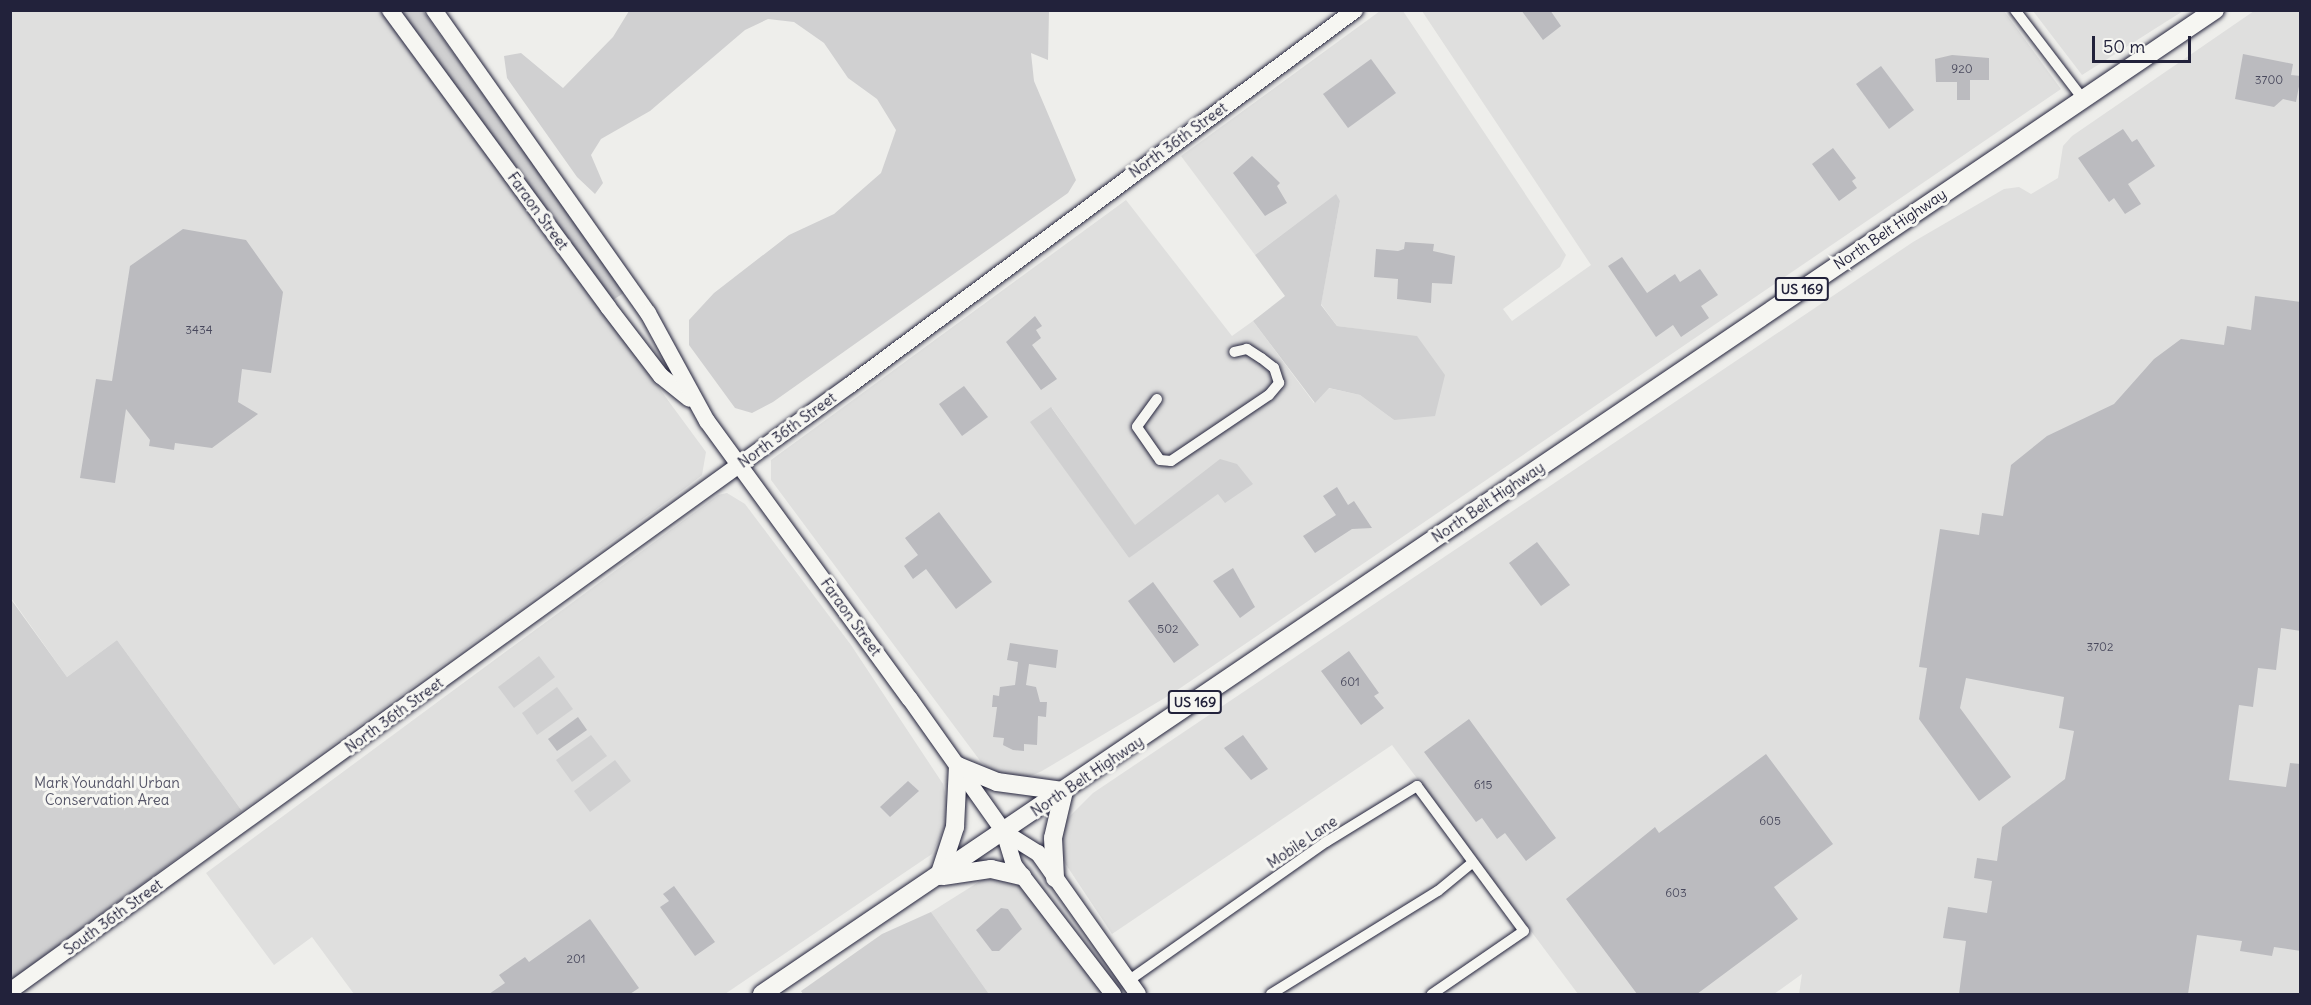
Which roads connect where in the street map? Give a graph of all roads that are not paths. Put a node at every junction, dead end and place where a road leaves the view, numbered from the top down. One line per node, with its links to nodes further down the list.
1 (390, 10): 9 (main road, Faraon Street)
2 (434, 10): 9 (main road, Faraon Street)
3 (1355, 10): 10 (main road, North 36th Street)
4 (2015, 10): 6 (street)
5 (2215, 10): 6 (main road, North Belt Highway / US 169)
6 (2083, 99): 12 (main road, North Belt Highway / US 169)
7 (1234, 352): 8 (street)
8 (1157, 399)
9 (695, 404): 10 (main road, Faraon Street)
10 (739, 464): 11 (main road, Faraon Street); 14 (main road, North 36th Street)
11 (957, 766): 12 (main road); 13 (main road, Faraon Street); 16 (main road)
12 (1064, 791): 13 (main road, North Belt Highway / US 169); 18 (main road)
13 (1004, 832): 16 (main road, North Belt Highway / US 169); 17 (main road, Faraon Street); 18 (main road, Faraon Street)
14 (216, 844): 20 (main road, South 36th Street)
15 (1472, 863): 19 (street, Mobile Lane); 23 (street); 24 (street, Mobile Lane)
16 (939, 876): 17 (main road); 21 (main road, North Belt Highway / US 169)
17 (1022, 876): 22 (main road, Faraon Street)
18 (1055, 878): 19 (main road, Faraon Street)
19 (1133, 988)
20 (10, 991)
21 (762, 994)
22 (1113, 994)
23 (1271, 994)
24 (1432, 994)

